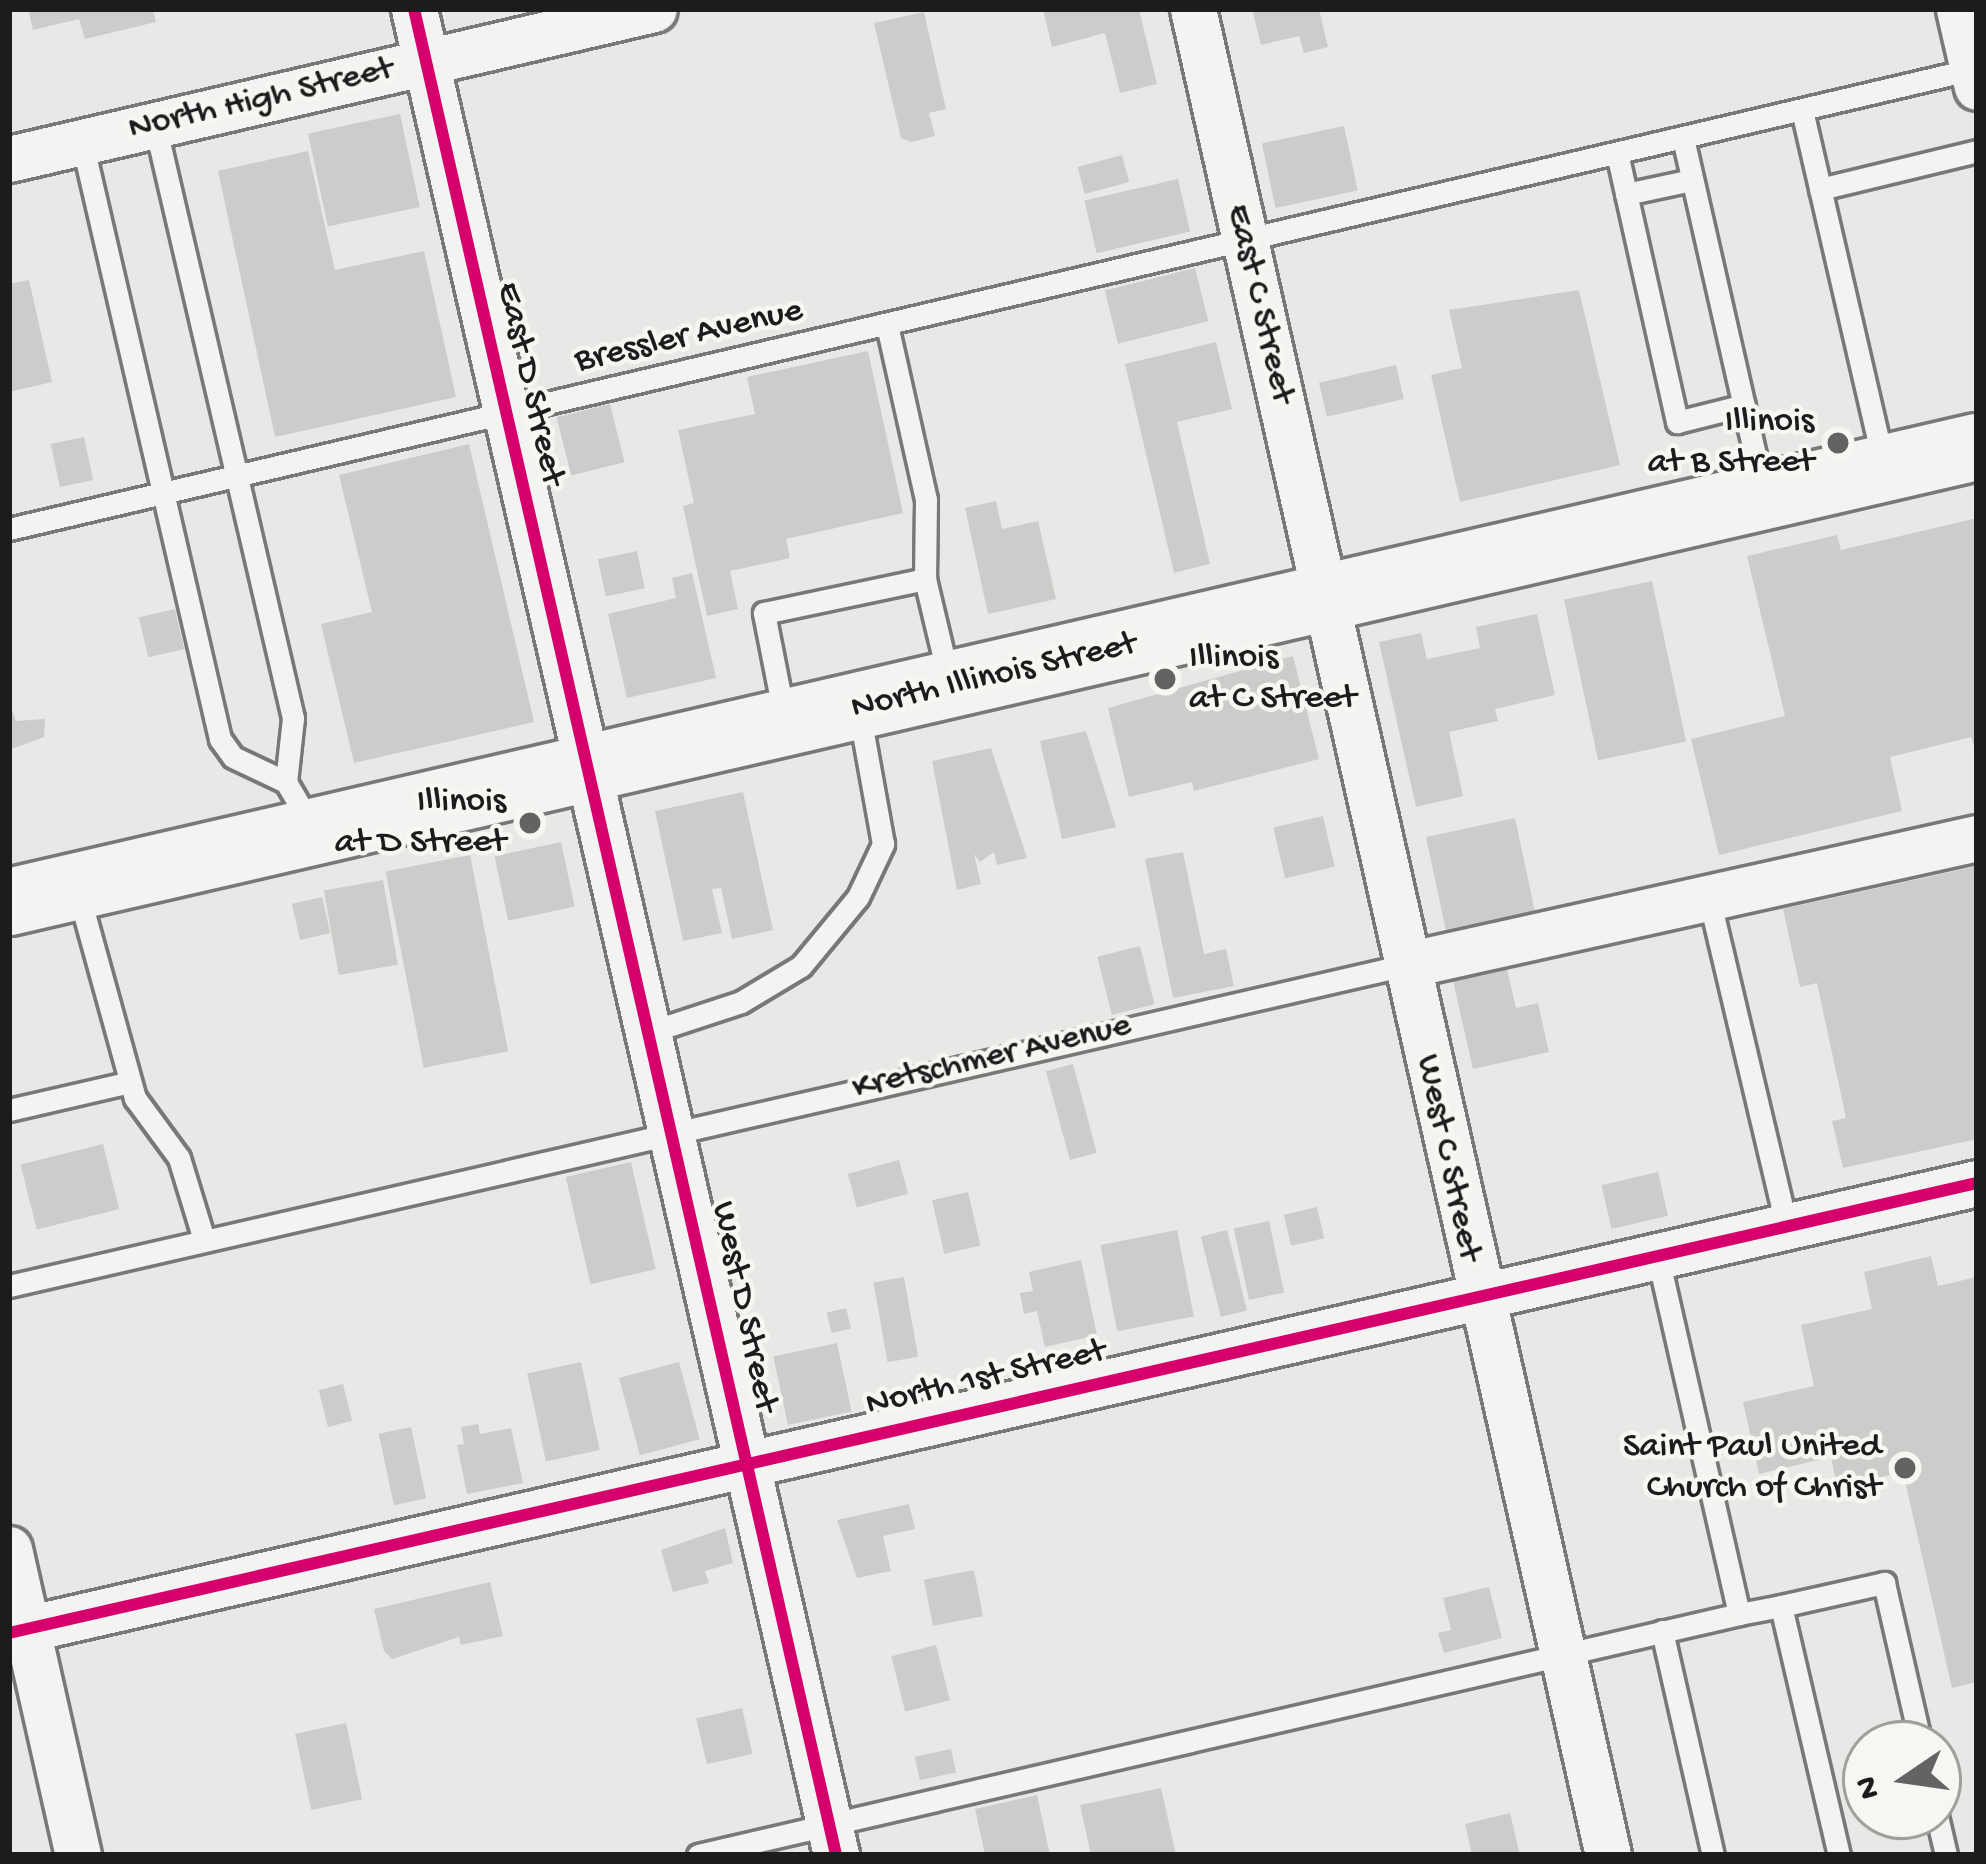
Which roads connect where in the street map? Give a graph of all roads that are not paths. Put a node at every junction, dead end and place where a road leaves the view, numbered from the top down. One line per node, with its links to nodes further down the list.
1 (414, 9): 5 (street, East D Street)
2 (654, 9): 5 (street, North High Street)
3 (1193, 9): 17 (street, East C Street)
4 (1959, 9): 6 (street)
5 (426, 61): 8 (street, North High Street); 20 (street, East D Street)
6 (1975, 78): 7 (lane, Bressler Avenue)
7 (1802, 110): 9 (lane, Bressler Avenue); 15 (lane)
8 (155, 125): 10 (street, North High Street); 23 (lane)
9 (1683, 138): 12 (lane, Bressler Avenue); 14 (lane)
10 (82, 142): 13 (street, North High Street); 24 (lane)
11 (1977, 151): 15 (lane)
12 (1617, 153): 16 (lane); 17 (lane, Bressler Avenue)
13 (9, 159)
14 (1693, 180): 16 (lane); 19 (lane)
15 (1820, 188): 22 (lane)
16 (1626, 194): 19 (lane)
17 (1244, 243): 18 (lane, Bressler Avenue); 28 (street, East C Street)
18 (887, 325): 20 (lane, Bressler Avenue); 27 (lane)
19 (1744, 405): 25 (lane)
20 (505, 414): 23 (lane, Bressler Avenue); 32 (street, East D Street)
21 (1977, 446): 22 (main road, North Illinois Street)
22 (1885, 468): 25 (main road, North Illinois Street)
23 (238, 476): 24 (lane, Bressler Avenue); 33 (lane)
24 (164, 493): 26 (lane, Bressler Avenue); 33 (lane)
25 (1765, 496): 28 (main road, North Illinois Street)
26 (9, 529)
27 (925, 579): 29 (lane); 31 (lane)
28 (1328, 599): 29 (main road, North Illinois Street); 38 (street, West C Street)
29 (951, 687): 30 (main road, North Illinois Street)
30 (859, 709): 31 (main road, North Illinois Street); 39 (lane)
31 (787, 725): 32 (main road, North Illinois Street)
32 (586, 773): 33 (main road, North Illinois Street); 39 (street, West D Street)
33 (301, 808): 35 (main road, North Illinois Street)
34 (1977, 838): 36 (street, Kretschmer Avenue)
35 (77, 886): 37 (main road, North Illinois Street); 40 (lane)
36 (1709, 898): 38 (street, Kretschmer Avenue); 44 (lane)
37 (9, 902)
38 (1406, 965): 42 (lane, Kretschmer Avenue); 48 (street, West C Street)
39 (650, 1031): 42 (street, West D Street)
40 (130, 1082): 41 (lane); 45 (lane)
41 (9, 1110)
42 (674, 1130): 45 (lane, Kretschmer Avenue); 49 (street, West D Street)
43 (1977, 1184): 44 (street, North 1st Street)
44 (1786, 1227): 46 (street, North 1st Street)
45 (204, 1240): 47 (lane, Kretschmer Avenue)
46 (1658, 1257): 48 (street, North 1st Street); 52 (lane)
47 (9, 1286)
48 (1477, 1299): 49 (street, North 1st Street); 55 (street, West C Street)
49 (746, 1463): 53 (street, North 1st Street); 57 (street, West D Street)
50 (9, 1549): 53 (street)
51 (1780, 1606): 52 (lane); 56 (lane); 62 (lane)
52 (1738, 1614): 54 (lane)
53 (18, 1631): 58 (street)
54 (1662, 1631): 55 (lane); 61 (lane)
55 (1562, 1654): 57 (lane); 60 (street, West C Street)
56 (1915, 1720)
57 (833, 1838): 59 (lane)
58 (78, 1855)
59 (698, 1855)
60 (1607, 1855)
61 (1713, 1855)
62 (1839, 1855)

